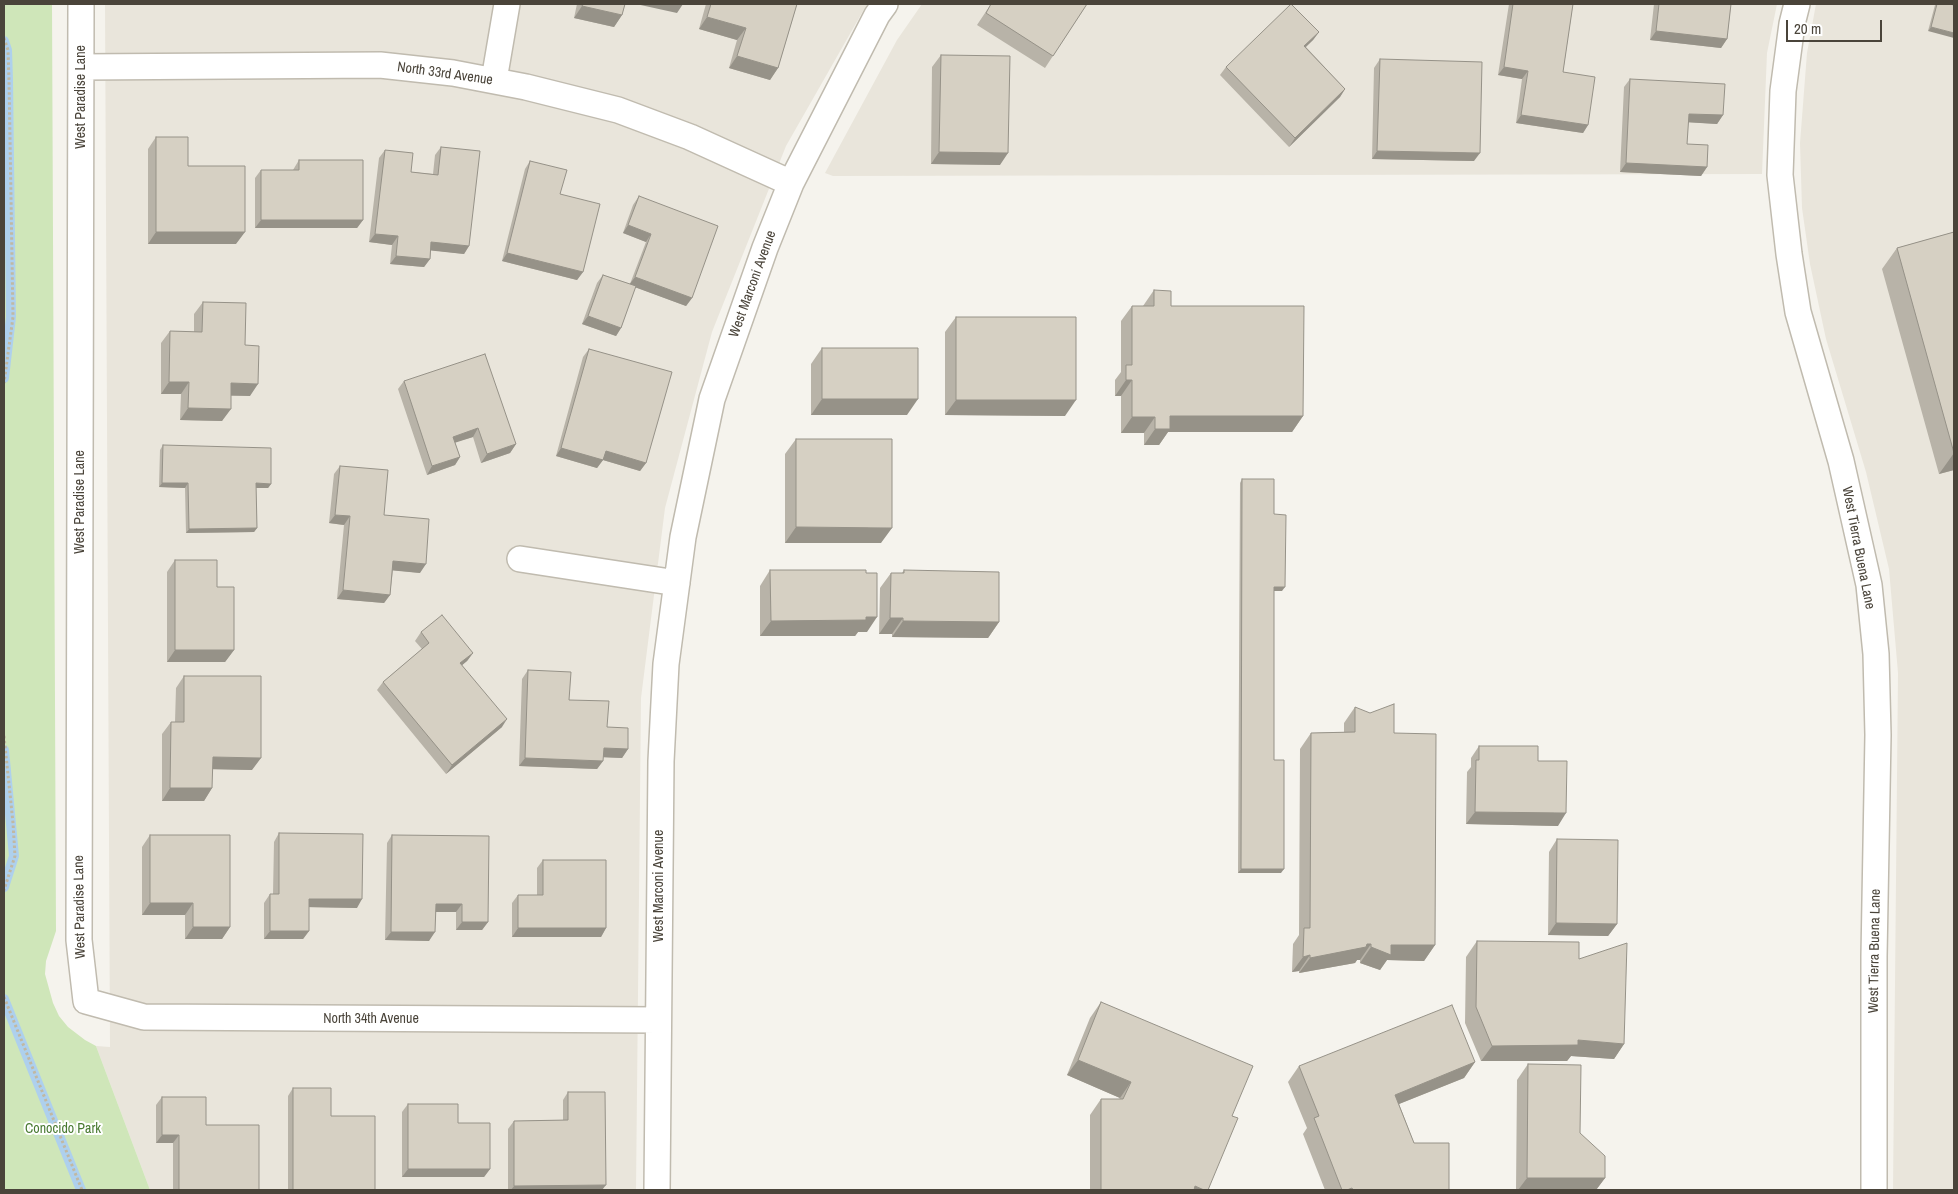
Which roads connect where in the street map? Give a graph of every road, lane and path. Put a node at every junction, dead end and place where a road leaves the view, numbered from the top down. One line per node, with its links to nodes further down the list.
1 (81, 4): 6 (street, West Paradise Lane)
2 (507, 4): 7 (street)
3 (885, 4): 8 (street, West Marconi Avenue)
4 (1797, 4): 19 (street, West Tierra Buena Lane)
5 (4, 38): 9 (path)
6 (81, 67): 7 (street, North 33rd Avenue); 15 (street, West Paradise Lane)
7 (494, 80): 8 (street, North 33rd Avenue)
8 (791, 183): 11 (street, West Marconi Avenue)
9 (4, 383)
10 (520, 559): 11 (street)
11 (677, 583): 16 (street, West Marconi Avenue)
12 (4, 736): 13 (path)
13 (4, 890)
14 (4, 997): 17 (path)
15 (86, 1001): 16 (street, North 34th Avenue)
16 (658, 1020): 18 (street, West Marconi Avenue)
17 (82, 1190)
18 (657, 1190)
19 (1874, 1190)

